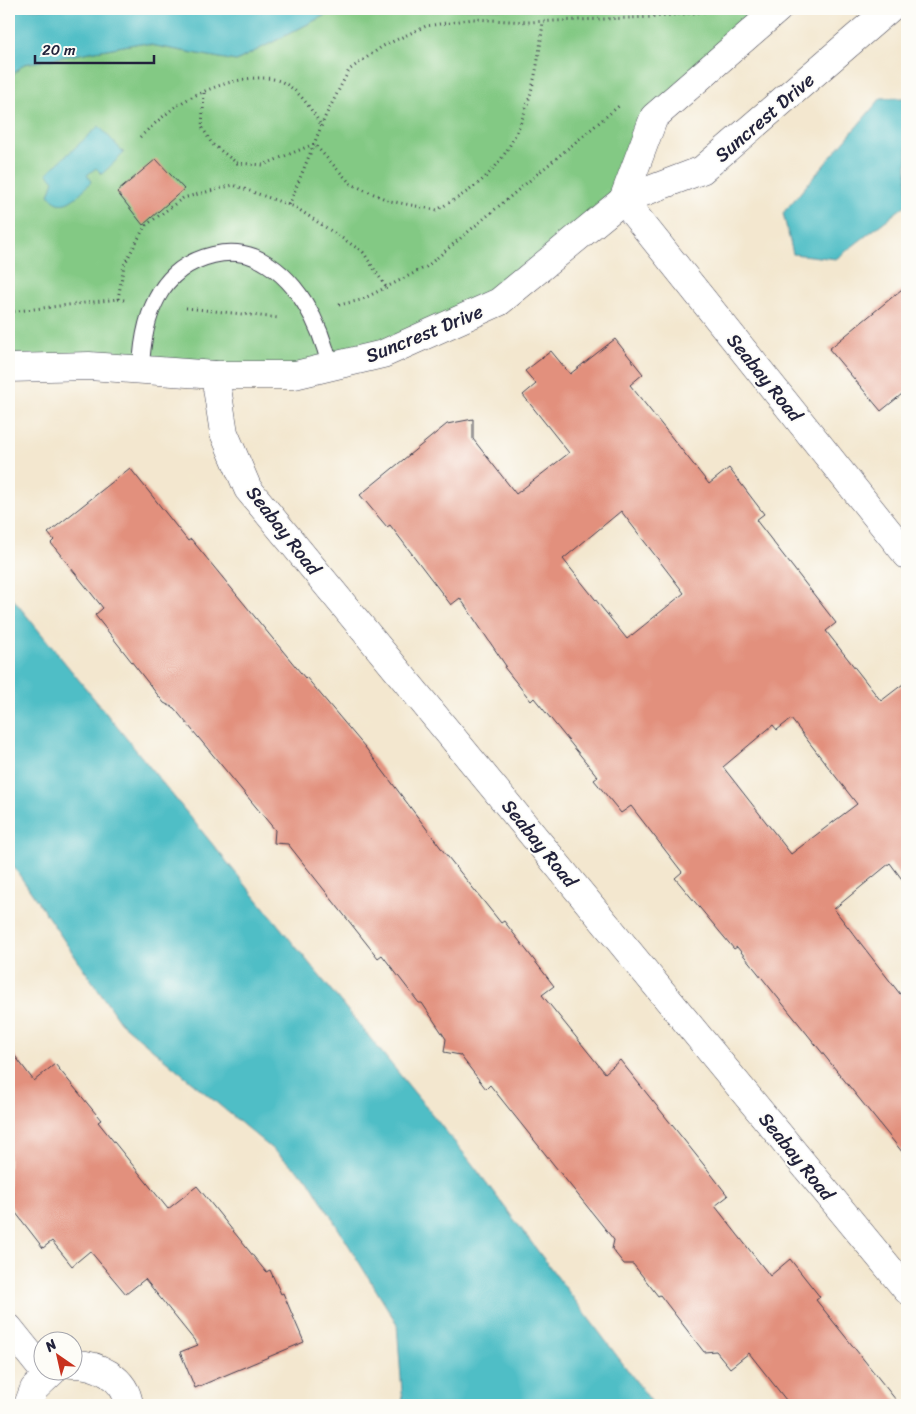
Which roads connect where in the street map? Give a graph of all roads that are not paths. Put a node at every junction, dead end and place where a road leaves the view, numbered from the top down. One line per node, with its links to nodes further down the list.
1 (778, 9): 3 (street)
2 (889, 9): 3 (street, Suncrest Drive)
3 (624, 200): 4 (street, Suncrest Drive); 8 (street, Seabay Road)
4 (330, 367): 6 (lane); 7 (street, Suncrest Drive)
5 (9, 368): 6 (street, Suncrest Drive)
6 (141, 368): 7 (street, Suncrest Drive)
7 (215, 374): 9 (street, Seabay Road)
8 (907, 555)
9 (907, 1290)
10 (9, 1328): 11 (street)
11 (32, 1355)
12 (82, 1364): 15 (street)
13 (39, 1382): 14 (street)
14 (28, 1405)
15 (129, 1405)

